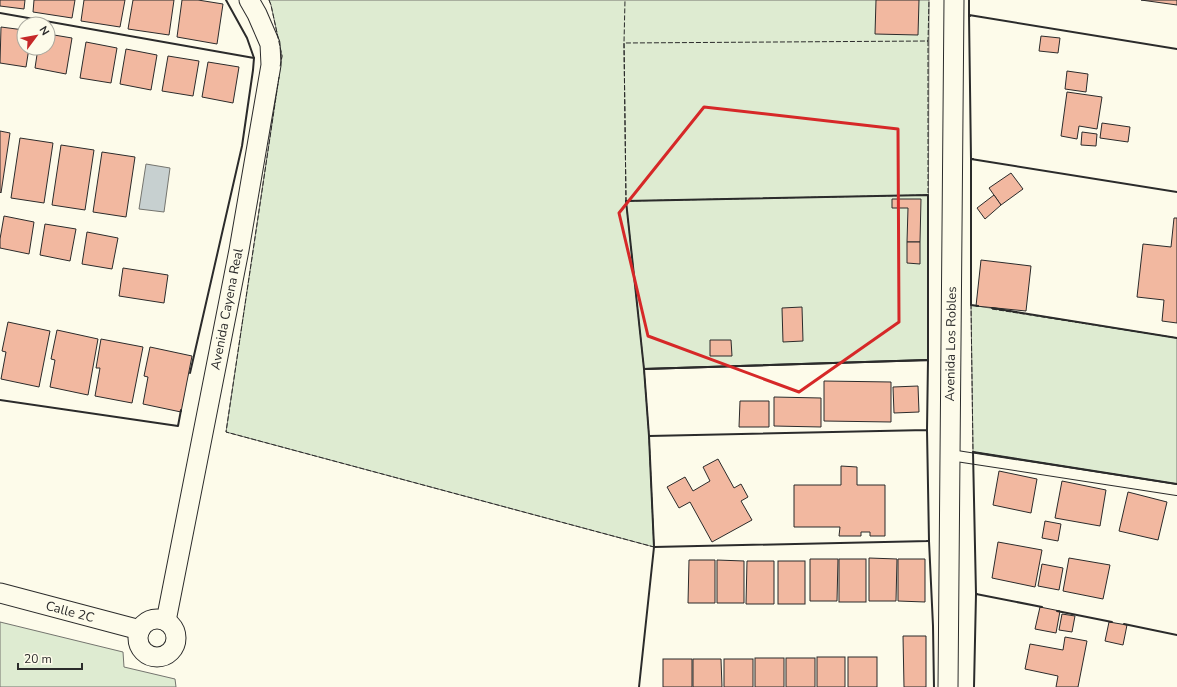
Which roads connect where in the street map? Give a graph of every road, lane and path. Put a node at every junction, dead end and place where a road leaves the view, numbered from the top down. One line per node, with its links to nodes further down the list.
1 (249, 0): 6 (street, Avenida Cayena Real)
2 (954, 0): 3 (street, Avenida Los Robles)
3 (950, 455): 4 (lane); 8 (street, Avenida Los Robles)
4 (1177, 490)
5 (0, 593): 7 (street, Calle 2C)
6 (166, 621): 7 (street); 7 (street)
7 (140, 630)
8 (948, 687)

